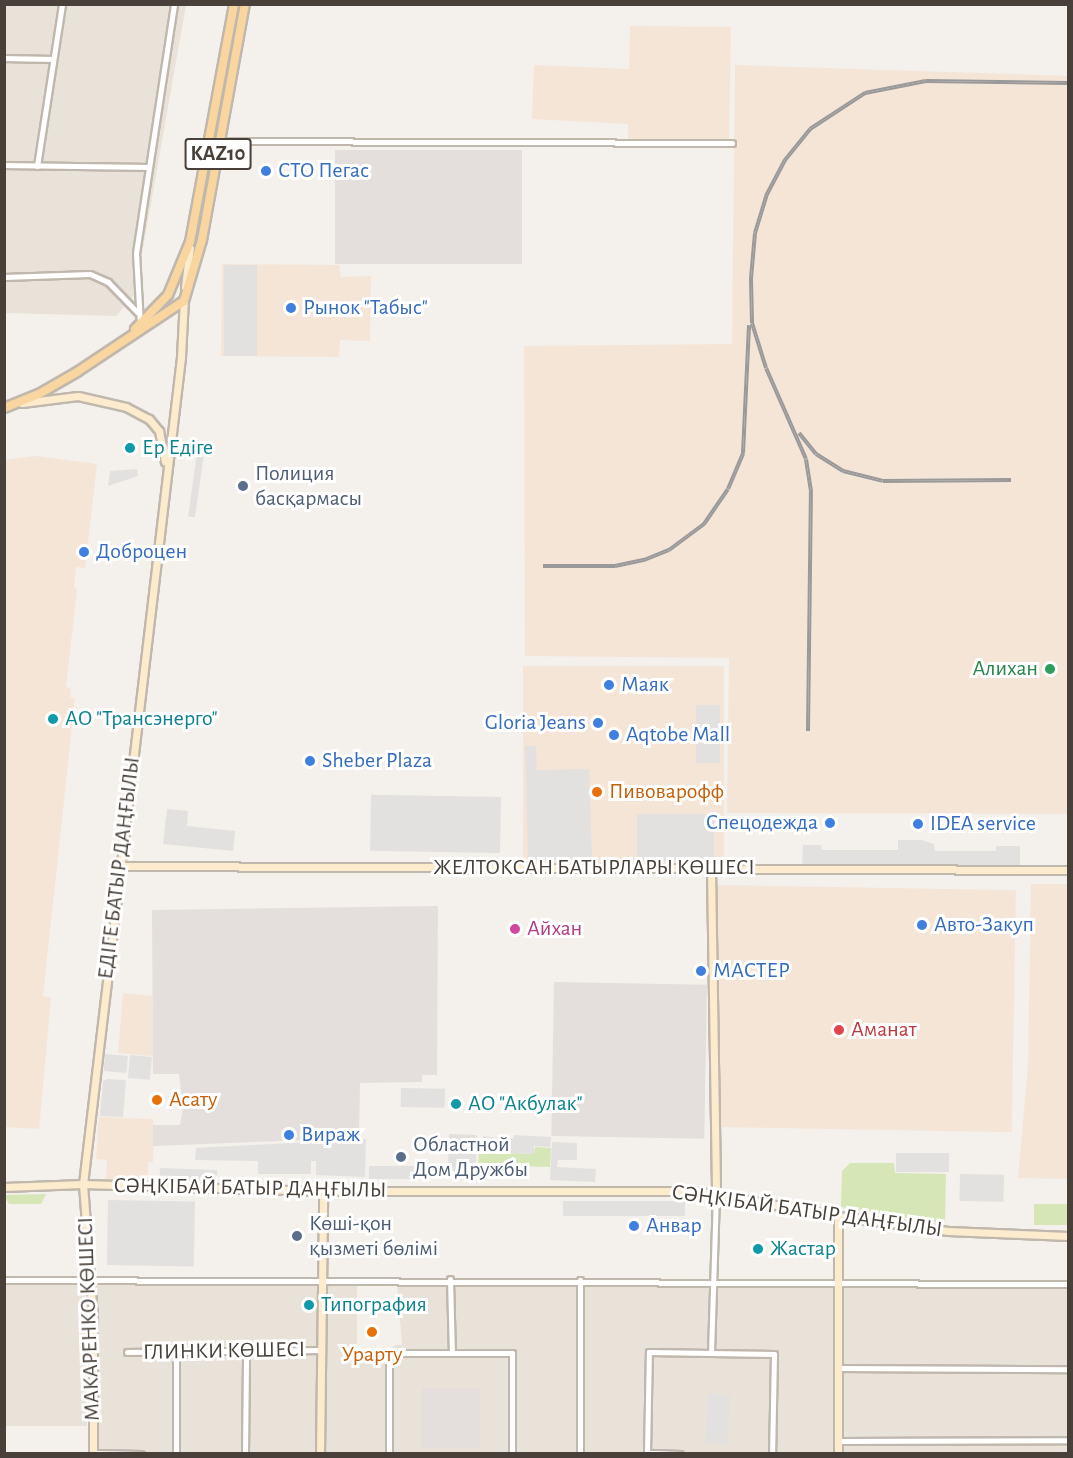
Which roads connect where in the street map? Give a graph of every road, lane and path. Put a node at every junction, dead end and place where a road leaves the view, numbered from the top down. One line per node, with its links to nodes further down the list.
1 (62, 4): 6 (street)
2 (174, 4): 11 (street)
3 (234, 4): 12 (main road, ЕДІГЕ БАТЫР ДАҢҒЫЛЫ / KAZ10)
4 (245, 4): 7 (main road, ЕДІГЕ БАТЫР ДАҢҒЫЛЫ / KAZ10)
5 (4, 58): 6 (street)
6 (52, 59): 10 (street)
7 (220, 141): 8 (street); 14 (main road, ЕДІГЕ БАТЫР ДАҢҒЫЛЫ / KAZ10)
8 (732, 143)
9 (4, 165): 10 (street)
10 (38, 166): 11 (street)
11 (149, 167): 15 (street)
12 (190, 242): 14 (street, ЕДІГЕ БАТЫР ДАҢҒЫЛЫ); 16 (main road, KAZ10)
13 (4, 277): 15 (street)
14 (184, 301): 17 (main road, KAZ10); 19 (street, ЕДІГЕ БАТЫР ДАҢҒЫЛЫ)
15 (138, 313): 16 (street)
16 (140, 324): 17 (main road, KAZ10)
17 (124, 341): 18 (main road, KAZ10)
18 (8, 407): 19 (street)
19 (166, 476): 20 (street, ЕДІГЕ БАТЫР ДАҢҒЫЛЫ)
20 (119, 866): 21 (street, ЖЕЛТОКСАН БАТЫРЛАРЫ КӨШЕСІ); 23 (street, ЕДІГЕ БАТЫР ДАҢҒЫЛЫ)
21 (711, 869): 22 (street, ЖЕЛТОКСАН БАТЫРЛАРЫ КӨШЕСІ); 26 (street)
22 (1068, 870)
23 (83, 1184): 24 (street, СӘҢКІБАЙ БАТЫР ДАҢҒЫЛЫ); 25 (street, СӘҢКІБАЙ БАТЫР ДАҢҒЫЛЫ); 31 (street, МАКАРЕНКО КӨШЕСІ)
24 (4, 1187)
25 (323, 1191): 26 (street, СӘҢКІБАЙ БАТЫР ДАҢҒЫЛЫ); 34 (street)
26 (716, 1194): 27 (street, СӘҢКІБАЙ БАТЫР ДАҢҒЫЛЫ); 35 (street)
27 (838, 1216): 28 (street, СӘҢКІБАЙ БАТЫР ДАҢҒЫЛЫ); 33 (street)
28 (1068, 1236)
29 (450, 1278): 32 (street); 34 (street); 41 (street)
30 (4, 1280): 31 (street)
31 (91, 1280): 34 (street); 47 (street, МАКАРЕНКО КӨШЕСІ)
32 (580, 1280): 35 (street); 54 (street)
33 (840, 1281): 35 (street); 36 (street); 43 (street)
34 (322, 1282): 37 (street)
35 (712, 1283): 42 (street)
36 (1068, 1284)
37 (321, 1350): 38 (street, ГЛИНКИ КӨШЕСІ); 51 (street)
38 (246, 1351): 40 (street, ГЛИНКИ КӨШЕСІ); 50 (street)
39 (128, 1352): 40 (street, ГЛИНКИ КӨШЕСІ)
40 (176, 1352): 49 (street)
41 (452, 1353): 52 (street); 53 (street)
42 (711, 1353): 55 (street); 56 (street)
43 (839, 1368): 44 (street); 46 (street)
44 (1068, 1369)
45 (1068, 1440): 46 (street)
46 (838, 1441): 57 (street)
47 (93, 1453): 48 (street)
48 (141, 1454)
49 (176, 1454)
50 (245, 1454)
51 (320, 1454)
52 (389, 1454)
53 (512, 1454)
54 (580, 1454)
55 (680, 1454)
56 (772, 1454)
57 (838, 1454)

